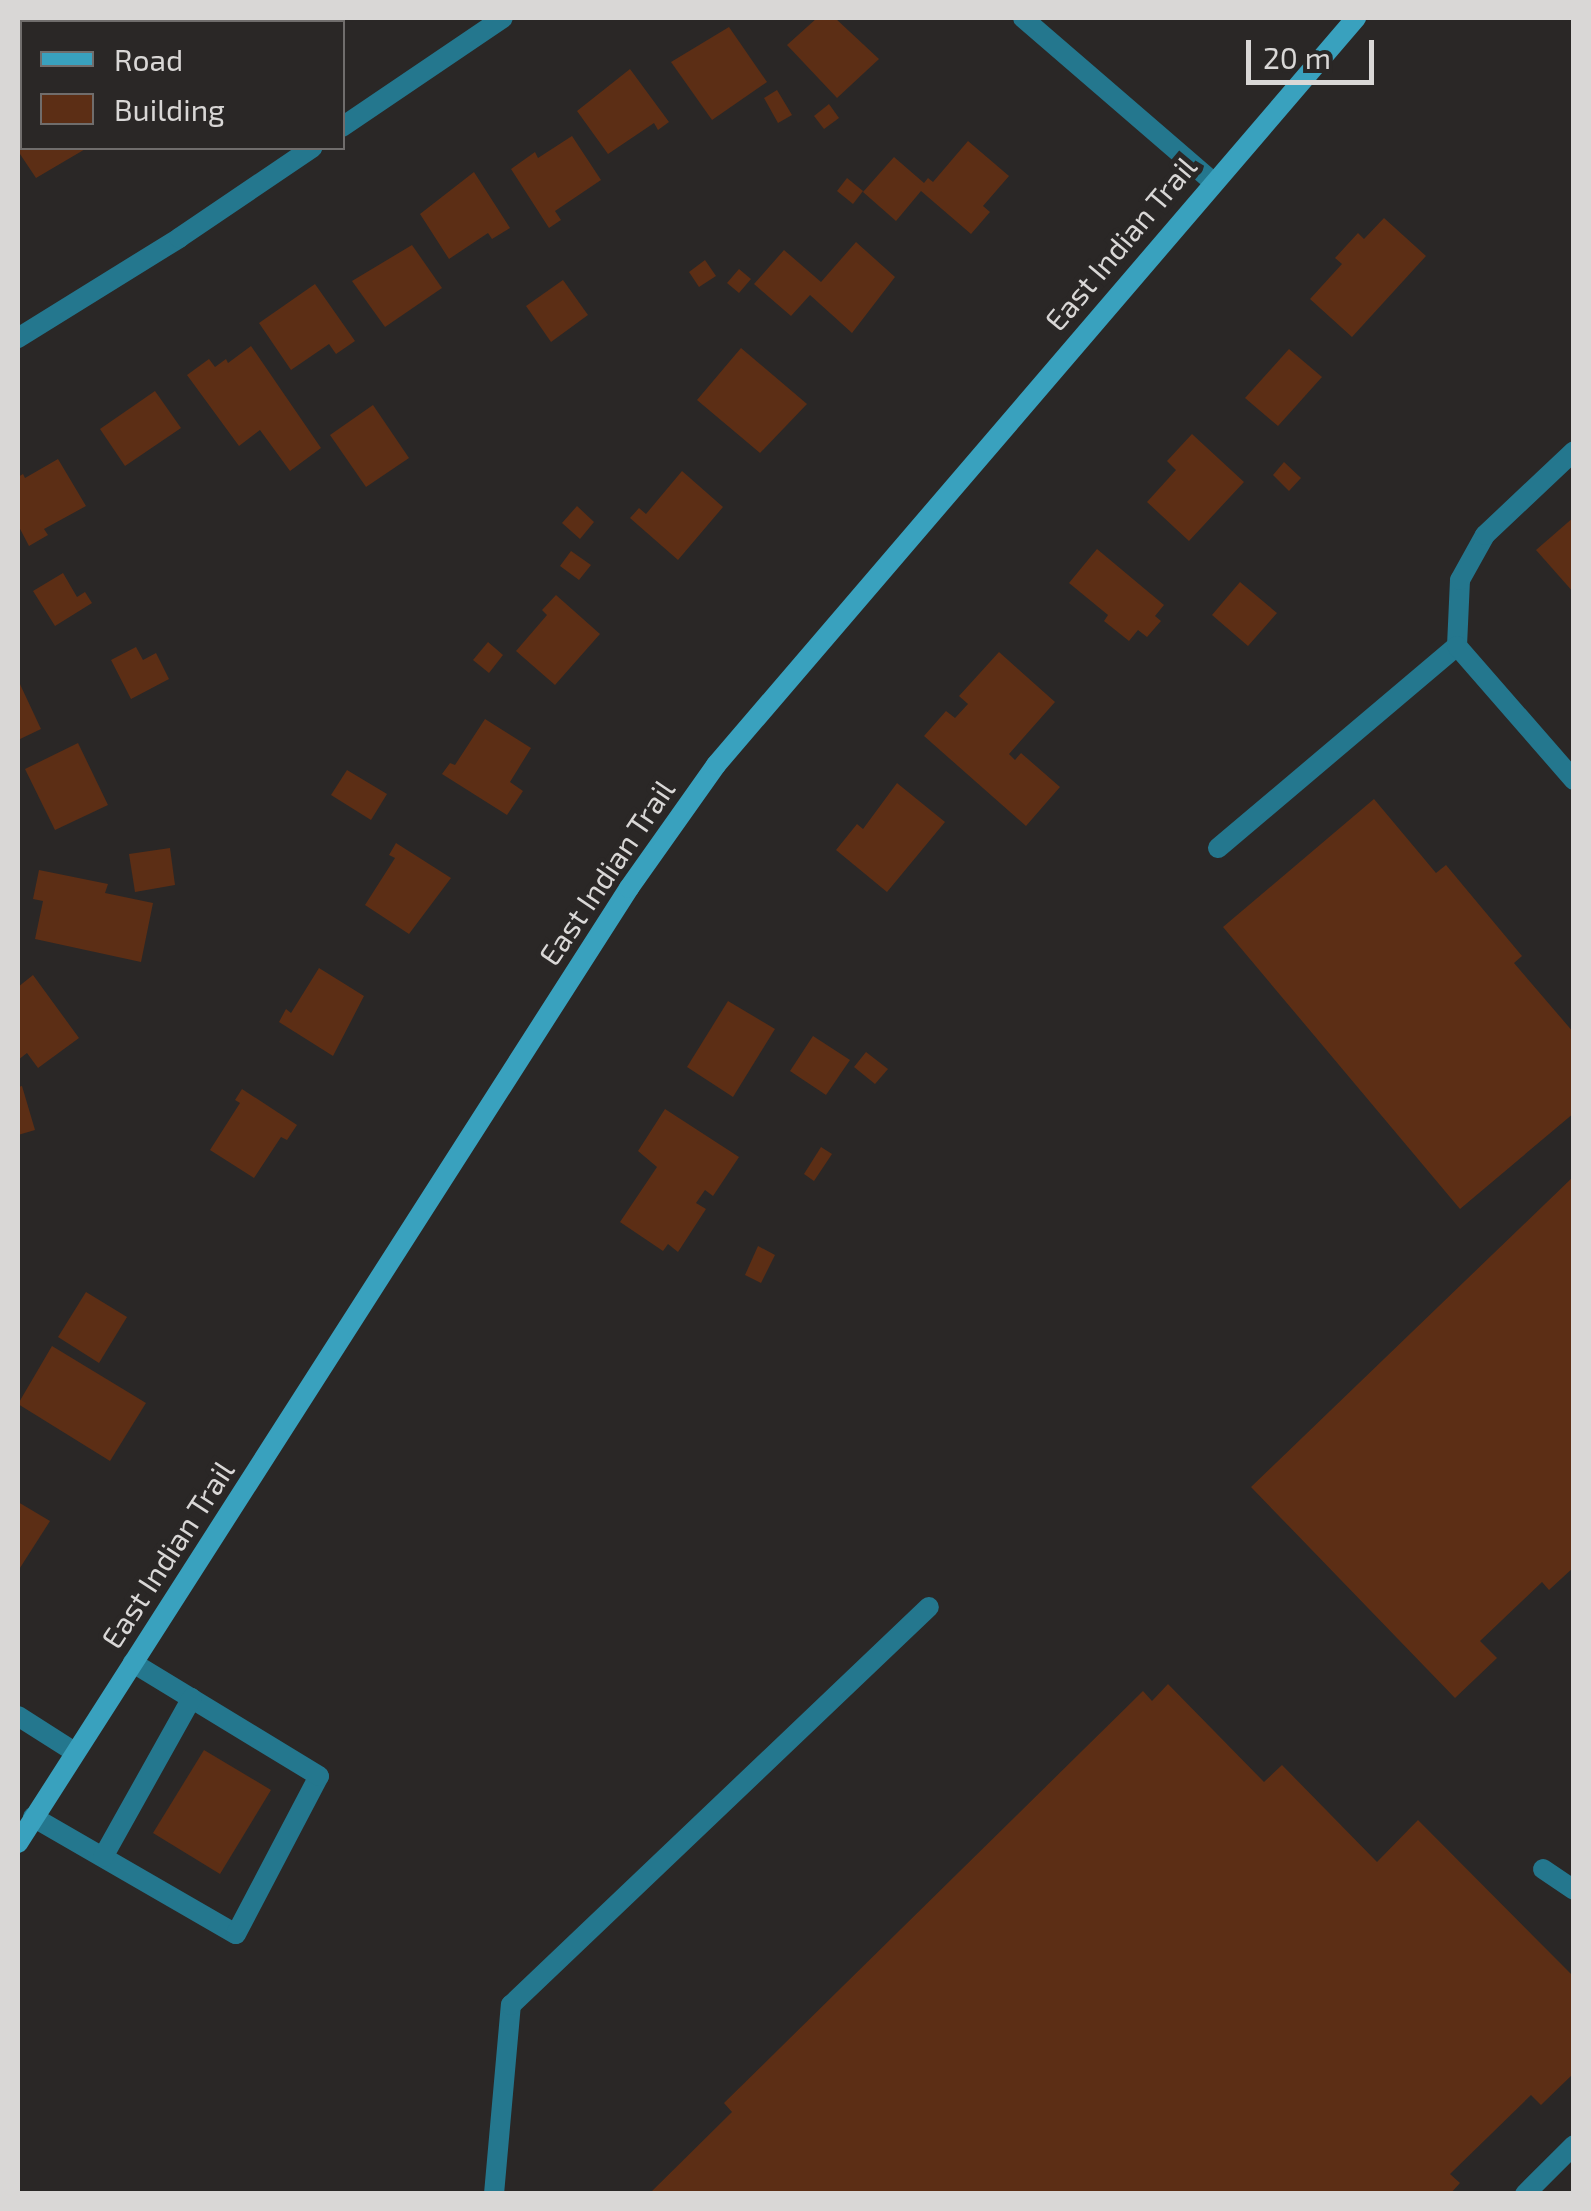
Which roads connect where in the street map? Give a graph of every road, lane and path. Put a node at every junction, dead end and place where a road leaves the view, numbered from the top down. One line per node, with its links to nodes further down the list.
1 (504, 18): 4 (street)
2 (1023, 18): 6 (street)
3 (1356, 18): 6 (main road, East Indian Trail)
4 (345, 125)
5 (309, 150): 7 (street)
6 (1211, 180): 13 (main road, East Indian Trail)
7 (18, 338)
8 (1574, 451): 9 (street)
9 (1458, 646): 10 (street); 11 (street)
10 (1574, 780)
11 (1218, 848)
12 (930, 1607): 23 (street)
13 (133, 1663): 14 (street); 16 (main road, East Indian Trail)
14 (192, 1698): 19 (street); 19 (street)
15 (18, 1716): 16 (street)
16 (73, 1752): 17 (main road, East Indian Trail)
17 (33, 1817): 18 (main road, East Indian Trail); 19 (street)
18 (18, 1843)
19 (103, 1858)
20 (1542, 1870): 21 (street)
21 (1574, 1890)
22 (1574, 2145): 24 (street)
23 (494, 2194)
24 (1525, 2194)

